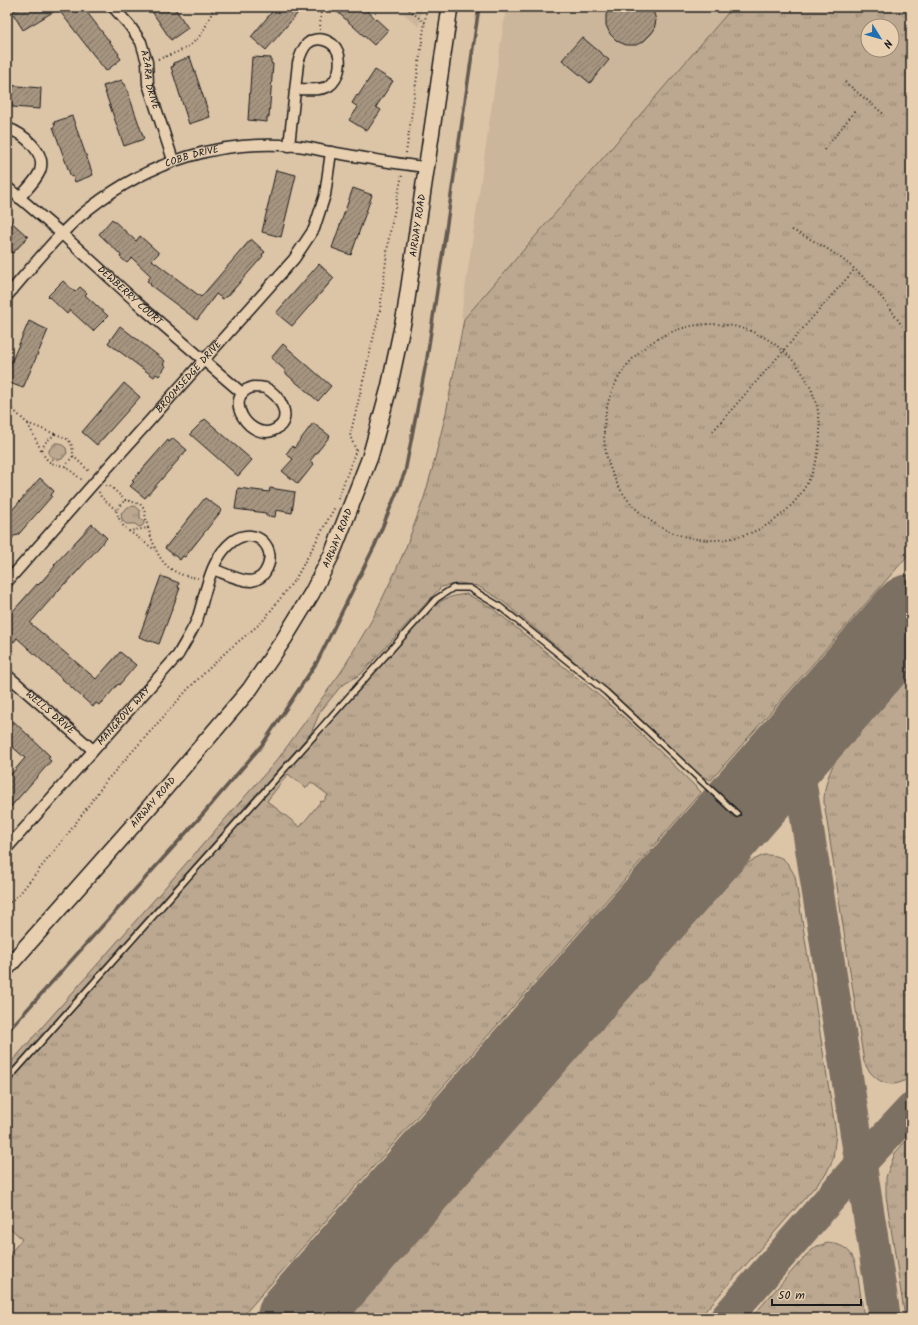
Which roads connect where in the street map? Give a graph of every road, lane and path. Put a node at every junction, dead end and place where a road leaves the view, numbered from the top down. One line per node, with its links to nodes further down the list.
1 (113, 7): 9 (street, AZARA DRIVE)
2 (214, 7): 9 (path)
3 (321, 7): 8 (path)
4 (406, 7): 7 (path)
5 (427, 7): 7 (path)
6 (448, 10): 20 (main road, AIRWAY ROAD)
7 (425, 23): 19 (path)
8 (319, 39): 11 (street); 11 (street)
9 (147, 62): 18 (street, AZARA DRIVE)
10 (845, 82): 13 (path)
11 (296, 89): 15 (street)
12 (855, 111): 16 (path)
13 (885, 115)
14 (7, 128): 22 (street)
15 (289, 146): 17 (street, COBB DRIVE); 18 (street, COBB DRIVE)
16 (824, 150)
17 (331, 152): 19 (street, COBB DRIVE); 29 (street, BROOMSEDGE DRIVE)
18 (173, 160): 24 (street, COBB DRIVE)
19 (404, 165): 20 (street, COBB DRIVE); 55 (path)
20 (426, 167): 56 (main road, AIRWAY ROAD)
21 (7, 187): 22 (street, DEWBERRY COURT)
22 (19, 198): 24 (street, DEWBERRY COURT)
23 (792, 230): 25 (path)
24 (62, 234): 26 (street, COBB DRIVE); 29 (street, DEWBERRY COURT)
25 (855, 269): 27 (path); 28 (path)
26 (7, 296)
27 (902, 326)
28 (783, 351): 28 (path); 33 (path)
29 (205, 360): 30 (street, DEWBERRY COURT); 40 (street, BROOMSEDGE DRIVE)
30 (242, 393): 30 (street)
31 (7, 404): 32 (path)
32 (27, 423): 34 (path); 35 (path)
33 (713, 431)
34 (55, 434): 35 (path); 36 (path)
35 (41, 450): 38 (path)
36 (73, 456): 39 (path); 40 (path)
37 (54, 457): 38 (path)
38 (50, 463): 39 (path)
39 (65, 466): 40 (path)
40 (94, 483): 41 (path); 42 (path); 50 (street, BROOMSEDGE DRIVE)
41 (125, 500): 42 (path); 45 (path)
42 (116, 510): 44 (path)
43 (124, 522): 44 (path)
44 (121, 525): 46 (path)
45 (148, 528): 46 (path); 47 (path)
46 (129, 531): 47 (path)
47 (156, 551): 49 (path)
48 (213, 569): 48 (street, MANGROVE WAY); 49 (street, MANGROVE WAY)
49 (208, 580): 52 (street, MANGROVE WAY)
50 (7, 582)
51 (7, 675): 52 (street, WELLS DRIVE)
52 (93, 750): 54 (street, MANGROVE WAY)
53 (737, 814): 57 (lane)
54 (7, 848)
55 (7, 905)
56 (7, 968)
57 (7, 1080)

